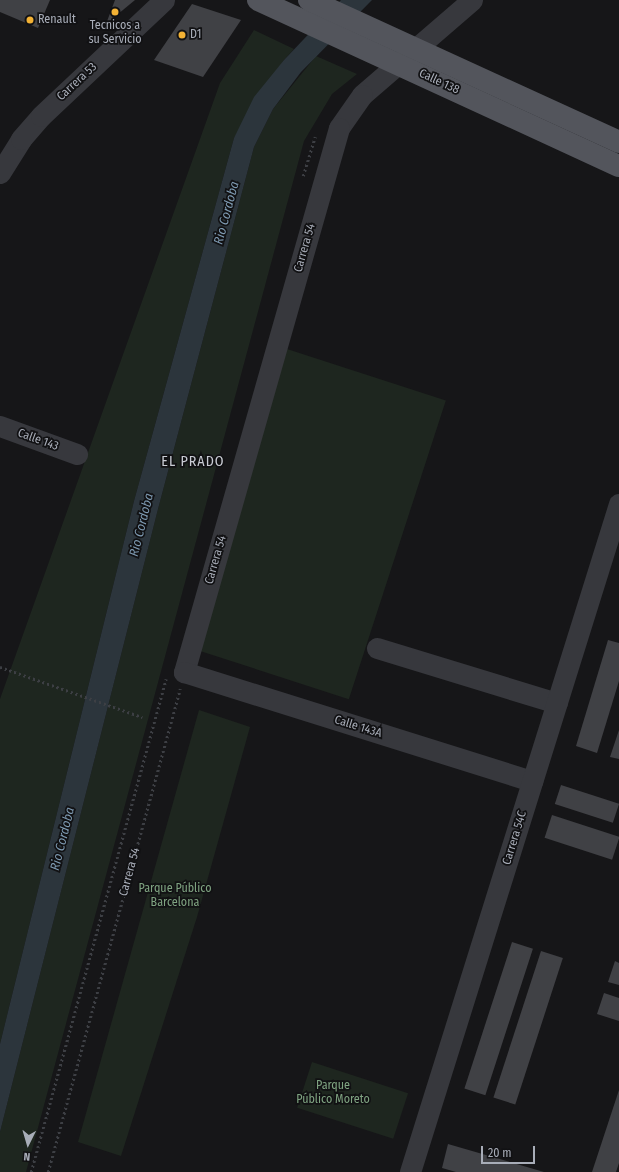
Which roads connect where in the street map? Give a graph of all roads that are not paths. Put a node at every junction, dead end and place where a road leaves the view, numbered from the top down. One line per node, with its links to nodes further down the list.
1 (164, 0): 10 (street, Carrera 53)
2 (258, 0): 4 (main road, Calle 138)
3 (472, 0): 6 (street, Carrera 54)
4 (304, 9): 5 (main road, Calle 138)
5 (371, 40): 6 (main road, Calle 138); 7 (main road, Calle 138)
6 (415, 49): 7 (street, Carrera 54); 8 (main road, Calle 138)
7 (398, 63): 9 (main road, Calle 138); 15 (street, Carrera 54)
8 (619, 142)
9 (619, 166)
10 (1, 170)
11 (0, 426): 12 (street, Calle 143)
12 (76, 454)
13 (619, 504): 16 (street, Carrera 54C)
14 (377, 648): 16 (street)
15 (184, 672): 17 (street, Calle 143A)
16 (557, 703): 17 (street, Carrera 54C)
17 (532, 781): 18 (street, Carrera 54C)
18 (410, 1172)

